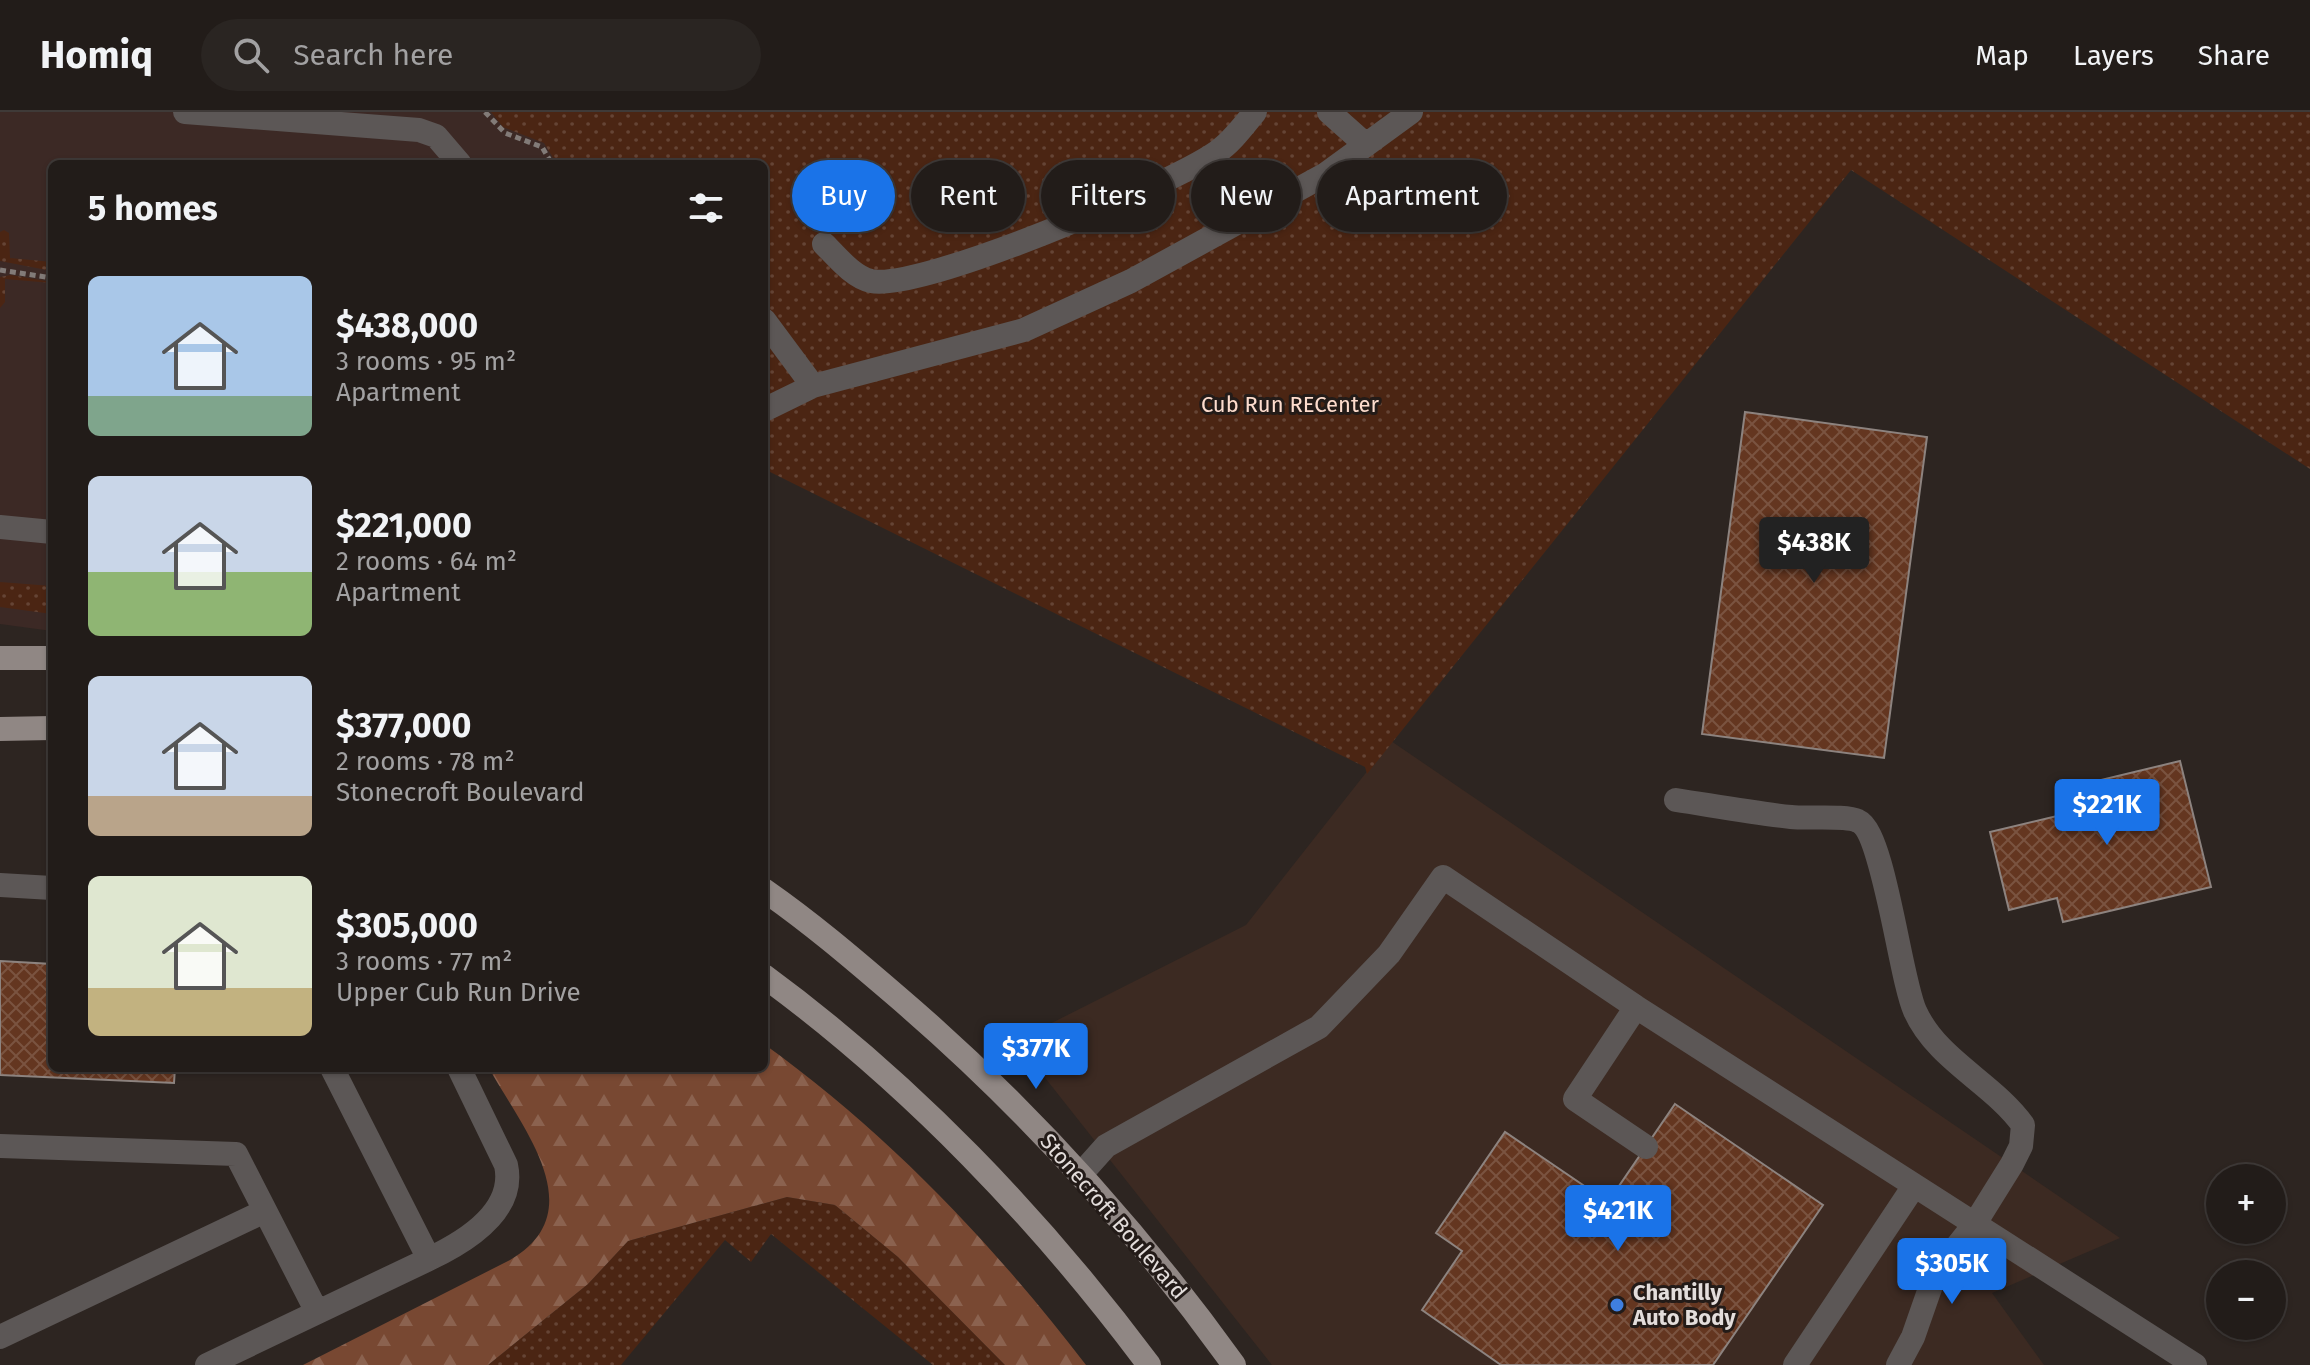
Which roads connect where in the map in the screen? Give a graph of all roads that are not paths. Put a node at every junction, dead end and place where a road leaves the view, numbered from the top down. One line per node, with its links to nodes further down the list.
1 (185, 112): 6 (street)
2 (1255, 112): 7 (street)
3 (1329, 112): 5 (street)
4 (1411, 112): 5 (street)
5 (1366, 145): 9 (street)
6 (457, 160)
7 (824, 244)
8 (768, 325): 9 (street)
9 (813, 386): 10 (street)
10 (768, 408)
11 (0, 527): 12 (street)
12 (48, 532)
13 (0, 658): 14 (main road)
14 (48, 658)
15 (48, 728): 16 (main road)
16 (0, 729)
17 (1676, 800): 30 (street)
18 (0, 885): 19 (street)
19 (48, 888)
20 (768, 893): 27 (main road, Stonecroft Boulevard)
21 (768, 979): 35 (main road)
22 (1636, 1007): 26 (street); 27 (street); 28 (street)
23 (334, 1072): 31 (street)
24 (461, 1072): 31 (street)
25 (0, 1146): 29 (street)
26 (1646, 1147)
27 (1081, 1174): 36 (main road, Stonecroft Boulevard)
28 (1914, 1186): 30 (street); 37 (street)
29 (265, 1211): 32 (street); 33 (street)
30 (1974, 1225): 38 (street); 39 (street)
31 (429, 1259): 32 (street)
32 (317, 1312): 34 (street)
33 (0, 1337)
34 (207, 1365)
35 (1149, 1365)
36 (1234, 1365)
37 (1795, 1365)
38 (1898, 1365)
39 (2195, 1365)

